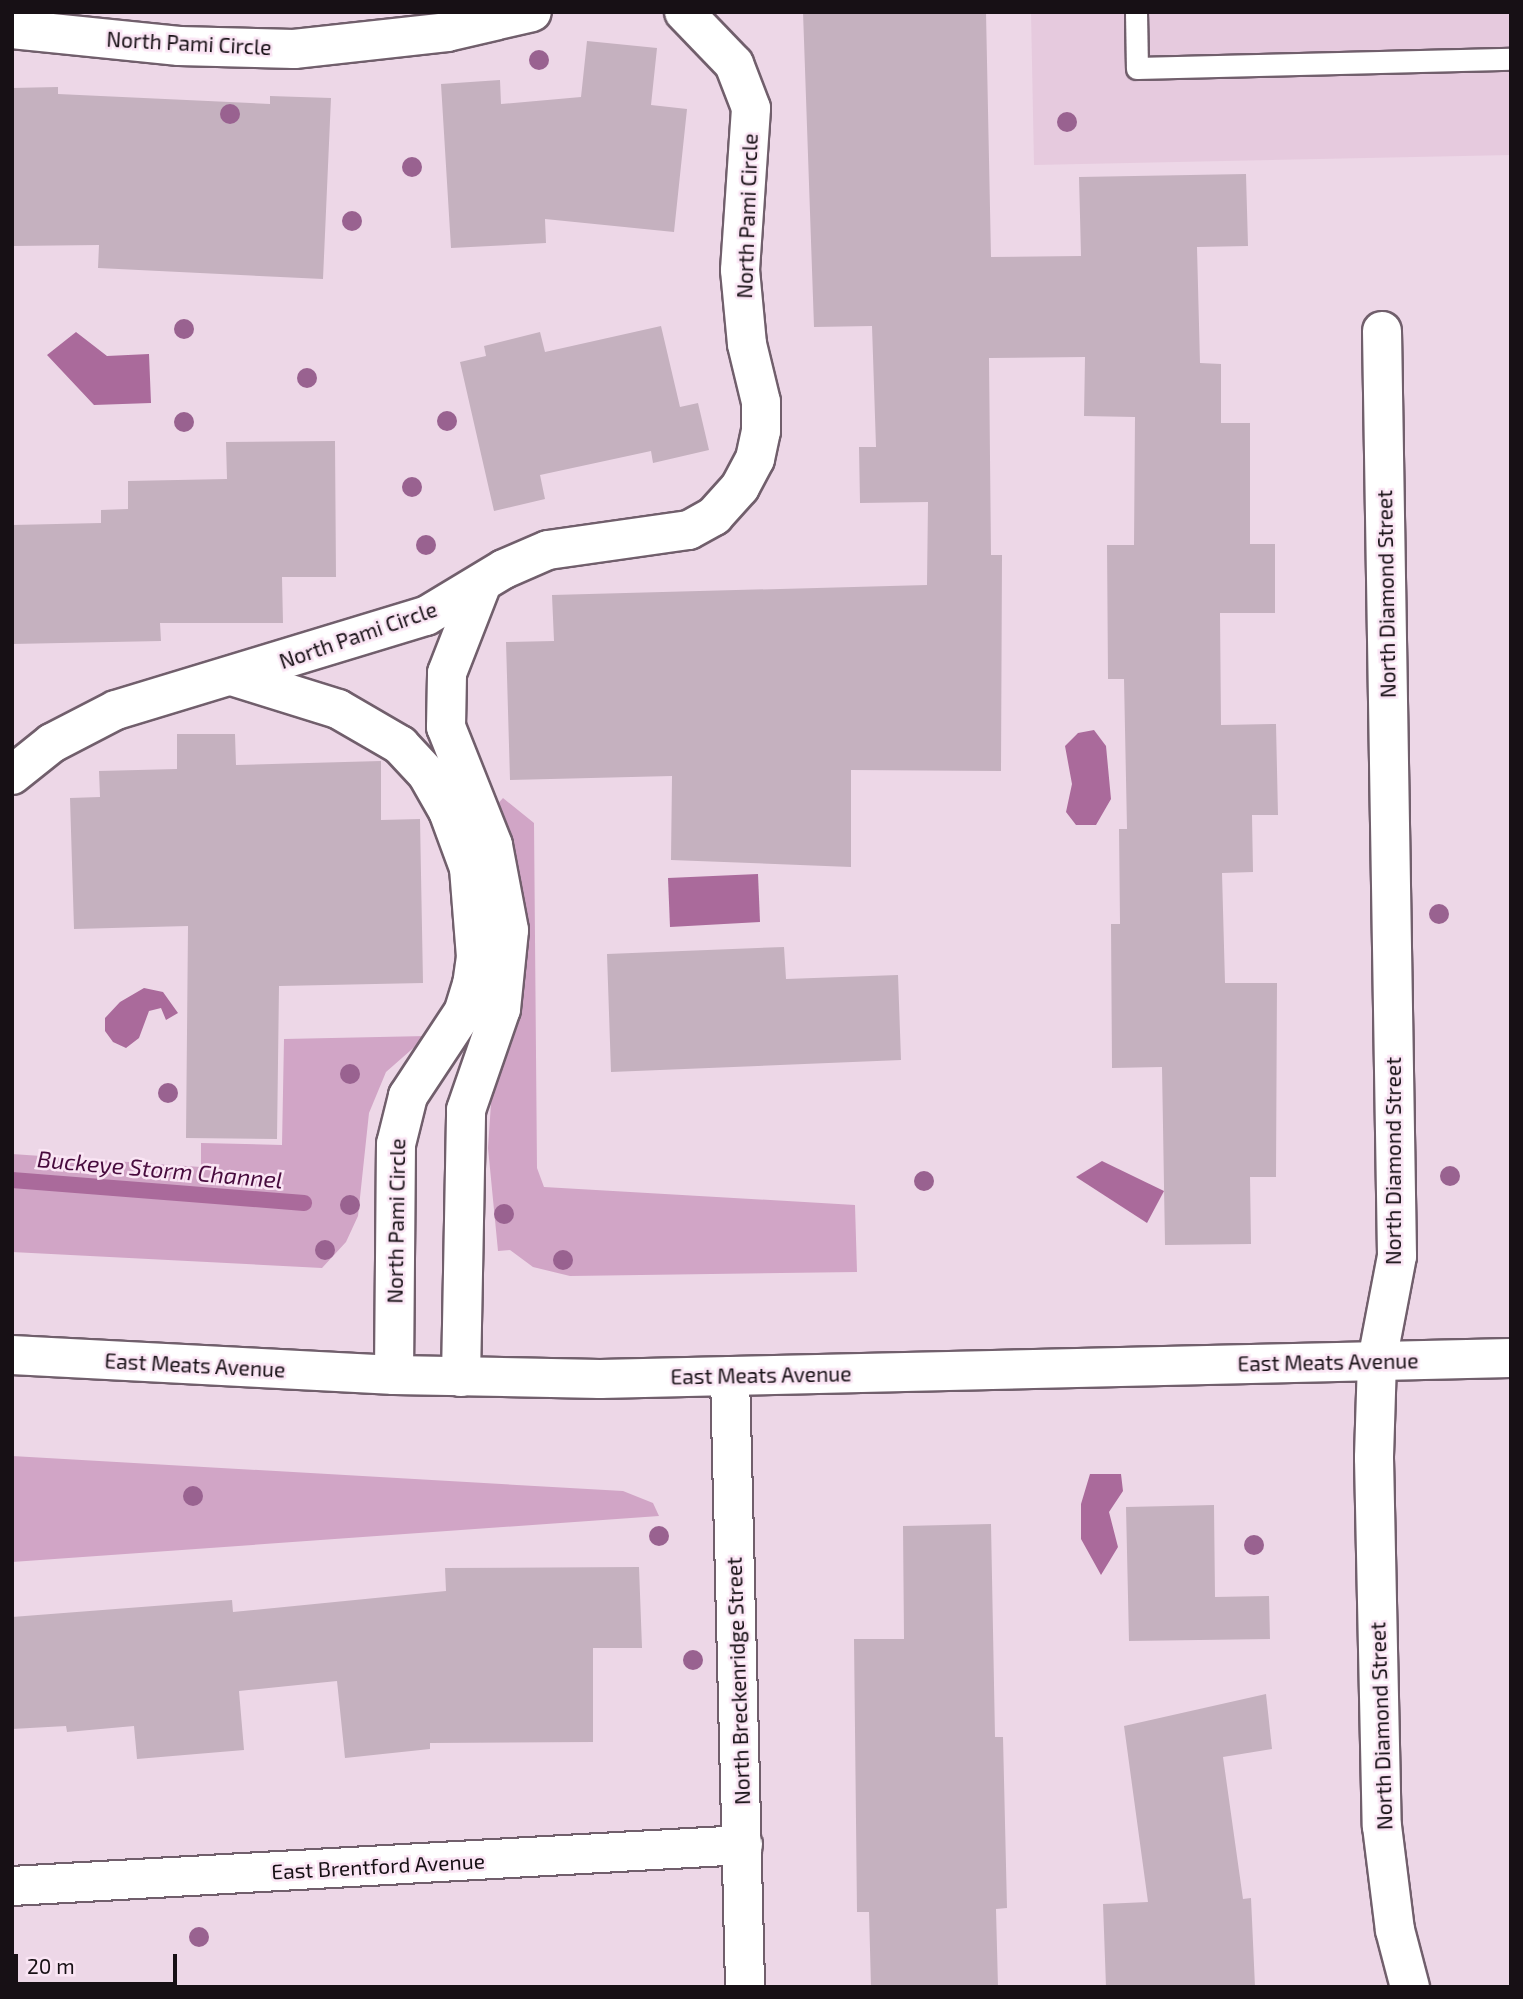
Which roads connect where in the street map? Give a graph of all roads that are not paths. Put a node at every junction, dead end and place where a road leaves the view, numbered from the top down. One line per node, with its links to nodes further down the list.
1 (532, 12): 4 (street, North Pami Circle)
2 (684, 12): 7 (street, North Pami Circle)
3 (1136, 12): 5 (lane)
4 (12, 29)
5 (1511, 59)
6 (1382, 331): 12 (street, North Diamond Street)
7 (481, 586): 8 (street, North Pami Circle); 15 (street, North Pami Circle)
8 (232, 676): 9 (street, North Pami Circle); 13 (street, North Pami Circle)
9 (12, 775)
10 (12, 1355): 13 (street, East Meats Avenue)
11 (1511, 1358): 12 (street, East Meats Avenue)
12 (1377, 1361): 14 (street, East Meats Avenue); 19 (street, North Diamond Street)
13 (394, 1375): 15 (street, East Meats Avenue)
14 (730, 1376): 15 (street, East Meats Avenue); 16 (street, North Breckenridge Street)
15 (461, 1377)
16 (743, 1845): 17 (street, East Brentford Avenue); 18 (street, North Breckenridge Street)
17 (12, 1886)
18 (745, 1987)
19 (1410, 1987)

